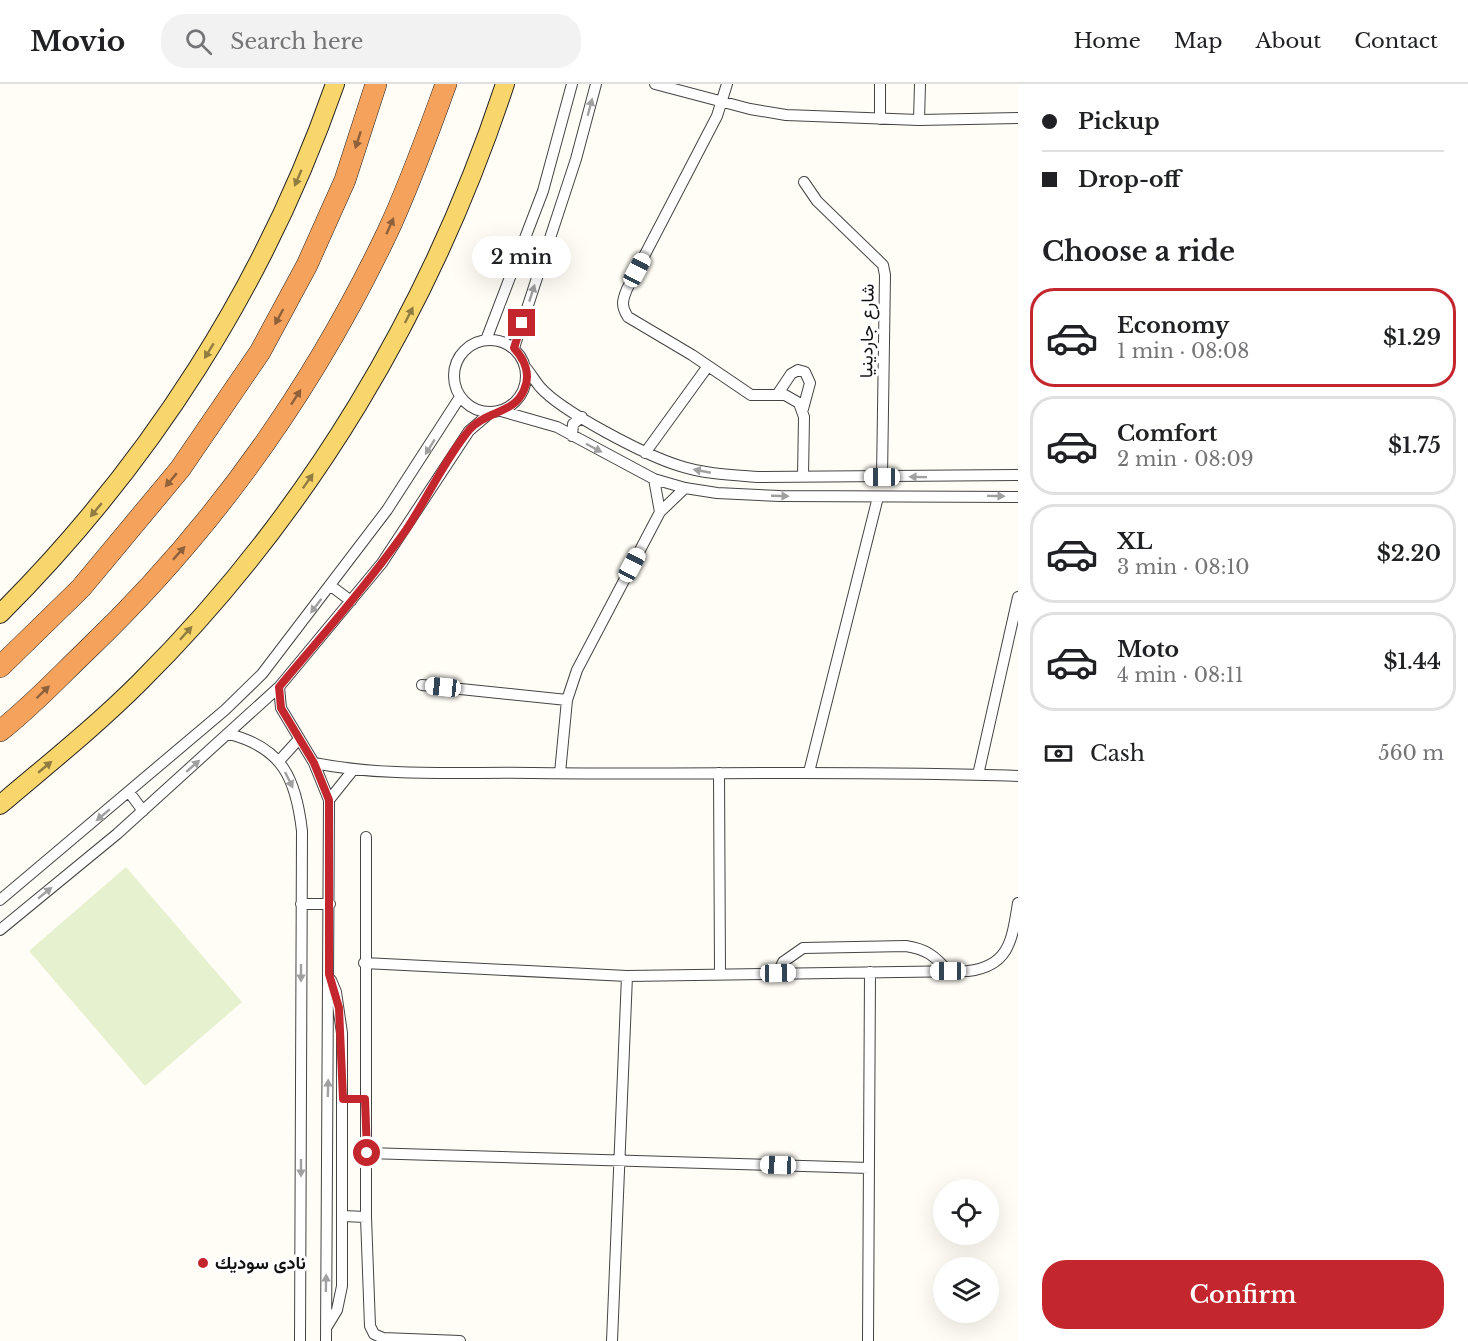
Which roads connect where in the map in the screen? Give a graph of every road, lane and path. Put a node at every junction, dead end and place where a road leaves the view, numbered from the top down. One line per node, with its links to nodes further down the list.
1 (334, 84): 40 (main road, one-way to 40)
2 (376, 84): 41 (highway, one-way to 41)
3 (446, 84): 45 (highway, one-way to 3)
4 (505, 84): 58 (main road, one-way to 4)
5 (572, 84): 16 (street)
6 (596, 84): 17 (street, one-way to 6)
7 (655, 84): 11 (street)
8 (727, 84): 11 (street)
9 (880, 84): 13 (street)
10 (920, 84): 14 (street)
11 (722, 103): 13 (street); 18 (street)
12 (1018, 118): 14 (street)
13 (880, 119): 14 (street)
14 (919, 120)
15 (804, 182): 29 (street, شارع جاردينيا)
16 (486, 340): 17 (street); 21 (street)
17 (514, 348): 19 (street)
18 (708, 366): 20 (street); 26 (street)
19 (526, 368): 23 (street); 24 (street)
20 (777, 395): 22 (street); 22 (street)
21 (460, 397): 23 (street); 37 (street, one-way to 37)
22 (804, 410): 28 (street)
23 (496, 412): 25 (street); 39 (street)
24 (582, 417): 25 (street); 26 (street)
25 (572, 436): 31 (street, one-way to 31)
26 (645, 453): 28 (street, one-way to 26)
27 (1018, 475): 30 (street)
28 (803, 476): 29 (street)
29 (882, 477): 30 (street, one-way to 29)
30 (961, 478): 33 (street)
31 (654, 479): 32 (street); 36 (street)
32 (685, 488): 34 (street, one-way to 34); 36 (street)
33 (958, 496): 34 (street); 35 (street, one-way to 35)
34 (878, 497): 51 (street)
35 (1018, 497)
36 (660, 512): 44 (street)
37 (331, 586): 39 (street); 56 (street, one-way to 56)
38 (1018, 597): 54 (street)
39 (351, 601): 43 (street)
40 (0, 614)
41 (0, 667)
42 (422, 685): 44 (street)
43 (279, 687): 46 (street); 47 (street)
44 (567, 700): 52 (street)
45 (0, 732)
46 (229, 734): 48 (street); 59 (street, one-way to 46)
47 (300, 739): 48 (street); 49 (street)
48 (279, 761): 63 (street, one-way to 63)
49 (314, 763): 50 (street); 57 (street)
50 (353, 770): 52 (street); 57 (street)
51 (809, 772): 53 (street); 54 (street)
52 (560, 773): 53 (street)
53 (719, 773): 71 (street)
54 (978, 775): 55 (street)
55 (1018, 776)
56 (129, 792): 59 (street); 61 (street, one-way to 61)
57 (329, 800): 64 (street)
58 (0, 805)
59 (143, 811): 65 (street, one-way to 59)
60 (366, 837): 66 (street)
61 (0, 900)
62 (1018, 903): 67 (street)
63 (301, 904): 64 (street); 81 (street, one-way to 81)
64 (330, 904): 70 (street)
65 (0, 930)
66 (364, 963): 72 (street); 74 (street)
67 (948, 971): 68 (street); 69 (street)
68 (870, 972): 69 (street); 77 (street)
69 (778, 973): 71 (street)
70 (329, 974): 73 (street); 80 (street, one-way to 70)
71 (720, 974): 72 (street)
72 (627, 976): 76 (street)
73 (343, 1099): 74 (street); 78 (street)
74 (365, 1099): 75 (street)
75 (367, 1153): 76 (street); 79 (street)
76 (619, 1160): 77 (street); 84 (street)
77 (869, 1168): 85 (street)
78 (343, 1216): 79 (street); 80 (street)
79 (366, 1217): 83 (street)
80 (326, 1328): 82 (street)
81 (300, 1341)
82 (326, 1341)
83 (460, 1341)
84 (612, 1341)
85 (868, 1341)

